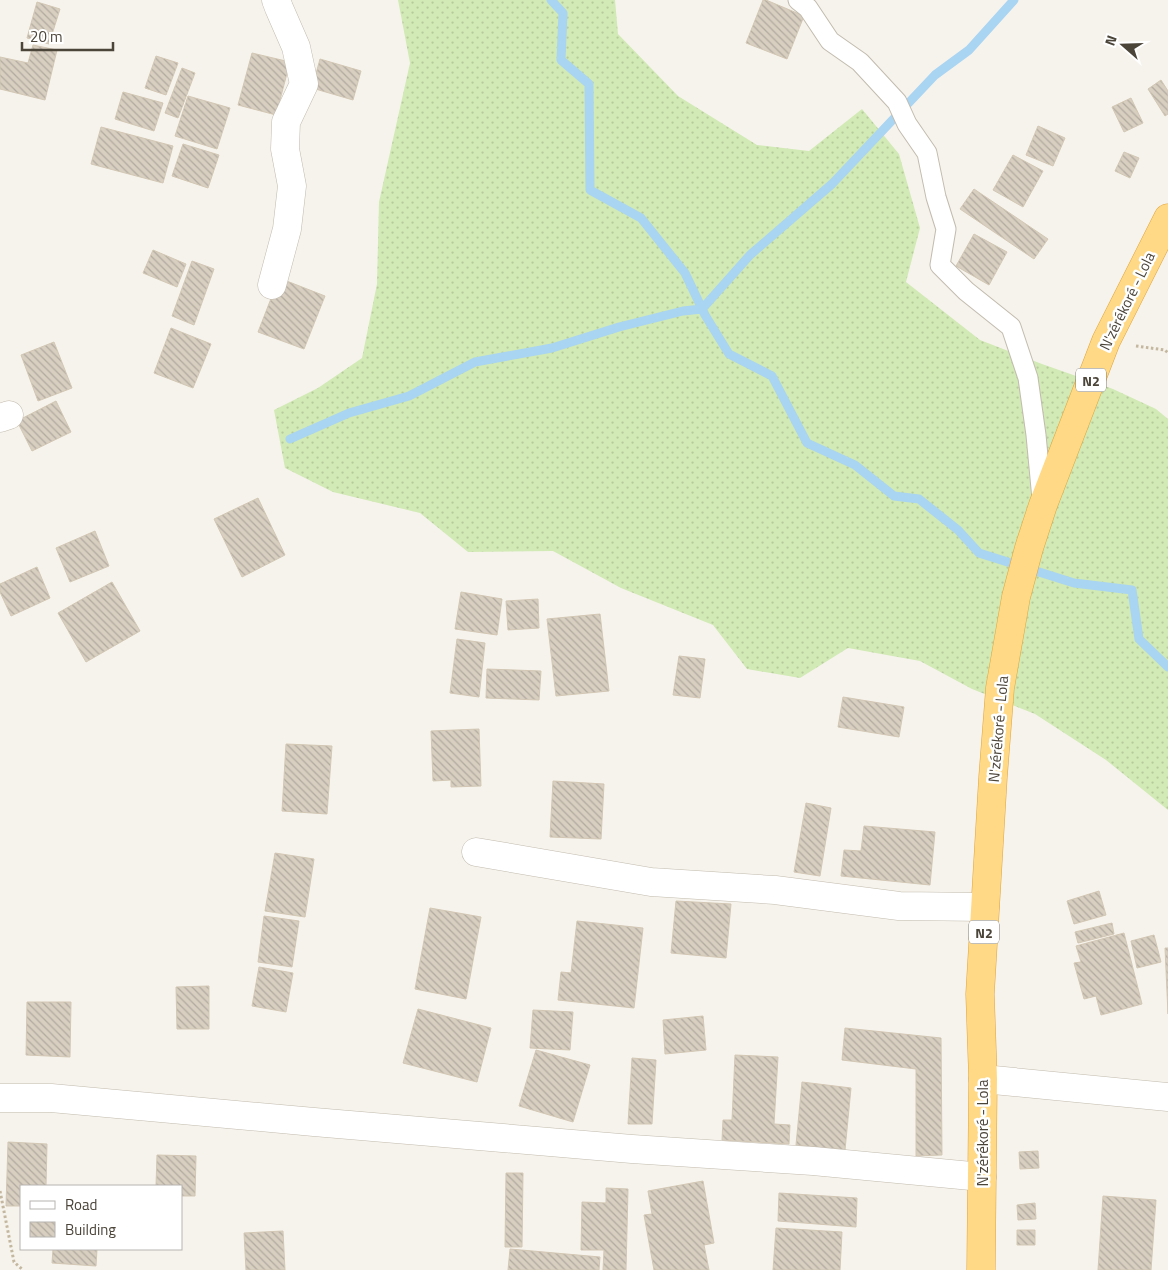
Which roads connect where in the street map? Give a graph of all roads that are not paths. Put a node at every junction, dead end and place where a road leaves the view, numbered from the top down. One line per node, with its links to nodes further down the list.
1 (276, 0): 4 (street)
2 (798, 0): 5 (lane)
3 (1168, 218): 5 (highway, N'zérékoré - Lola / N2)
4 (272, 285)
5 (1043, 505): 7 (highway, N'zérékoré - Lola / N2)
6 (476, 852): 7 (street)
7 (985, 907): 8 (highway, N'zérékoré - Lola / N2)
8 (983, 1079): 9 (street); 11 (highway, N'zérékoré - Lola / N2)
9 (1168, 1097)
10 (0, 1098): 11 (street)
11 (982, 1177): 12 (highway, N'zérékoré - Lola / N2)
12 (981, 1270)

